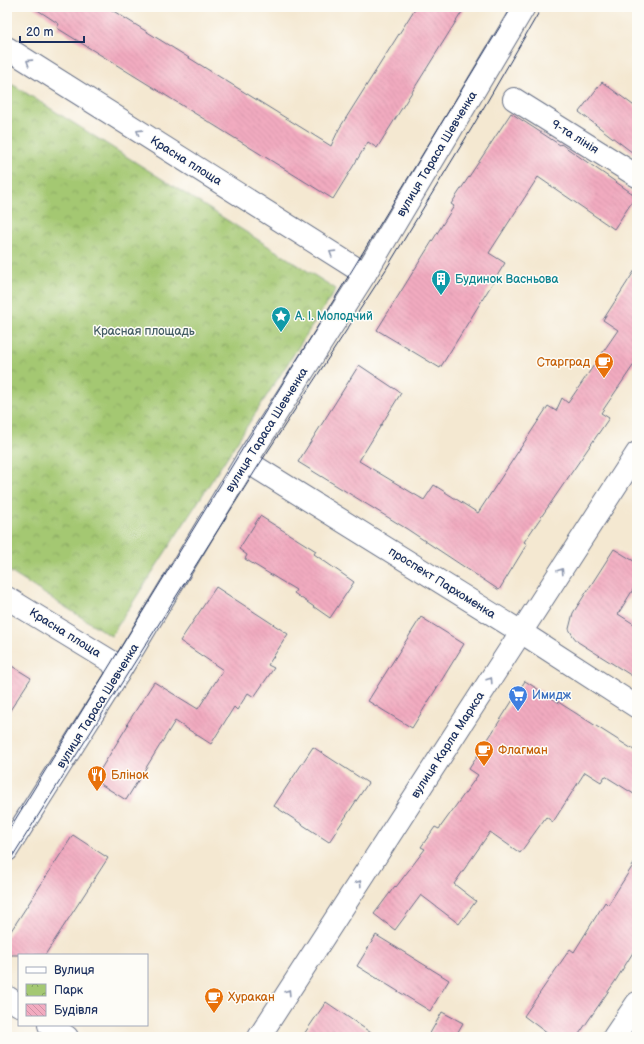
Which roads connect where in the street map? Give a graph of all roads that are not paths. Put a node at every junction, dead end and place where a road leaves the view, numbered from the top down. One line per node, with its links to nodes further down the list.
1 (524, 7): 5 (main road, вулиця Тараса Шевченка)
2 (7, 48): 5 (main road, Красна площа, one-way to 2)
3 (514, 99): 4 (main road, 9-та лінія)
4 (637, 176)
5 (365, 274): 7 (main road, вулиця Тараса Шевченка)
6 (637, 454): 9 (main road, вулиця Карла Маркса, one-way to 6)
7 (246, 461): 9 (main road, проспект Пархоменка); 10 (main road, вулиця Тараса Шевченка)
8 (7, 598): 10 (main road, Красна площа)
9 (521, 632): 11 (main road, проспект Пархоменка); 18 (main road, вулиця Карла Маркса, one-way to 9)
10 (118, 674): 12 (main road, вулиця Тараса Шевченка)
11 (637, 707)
12 (7, 850)
13 (7, 997): 15 (main road)
14 (637, 1003): 19 (main road)
15 (18, 1004)
16 (50, 1026): 17 (main road)
17 (67, 1037)
18 (259, 1037)
19 (614, 1037)

